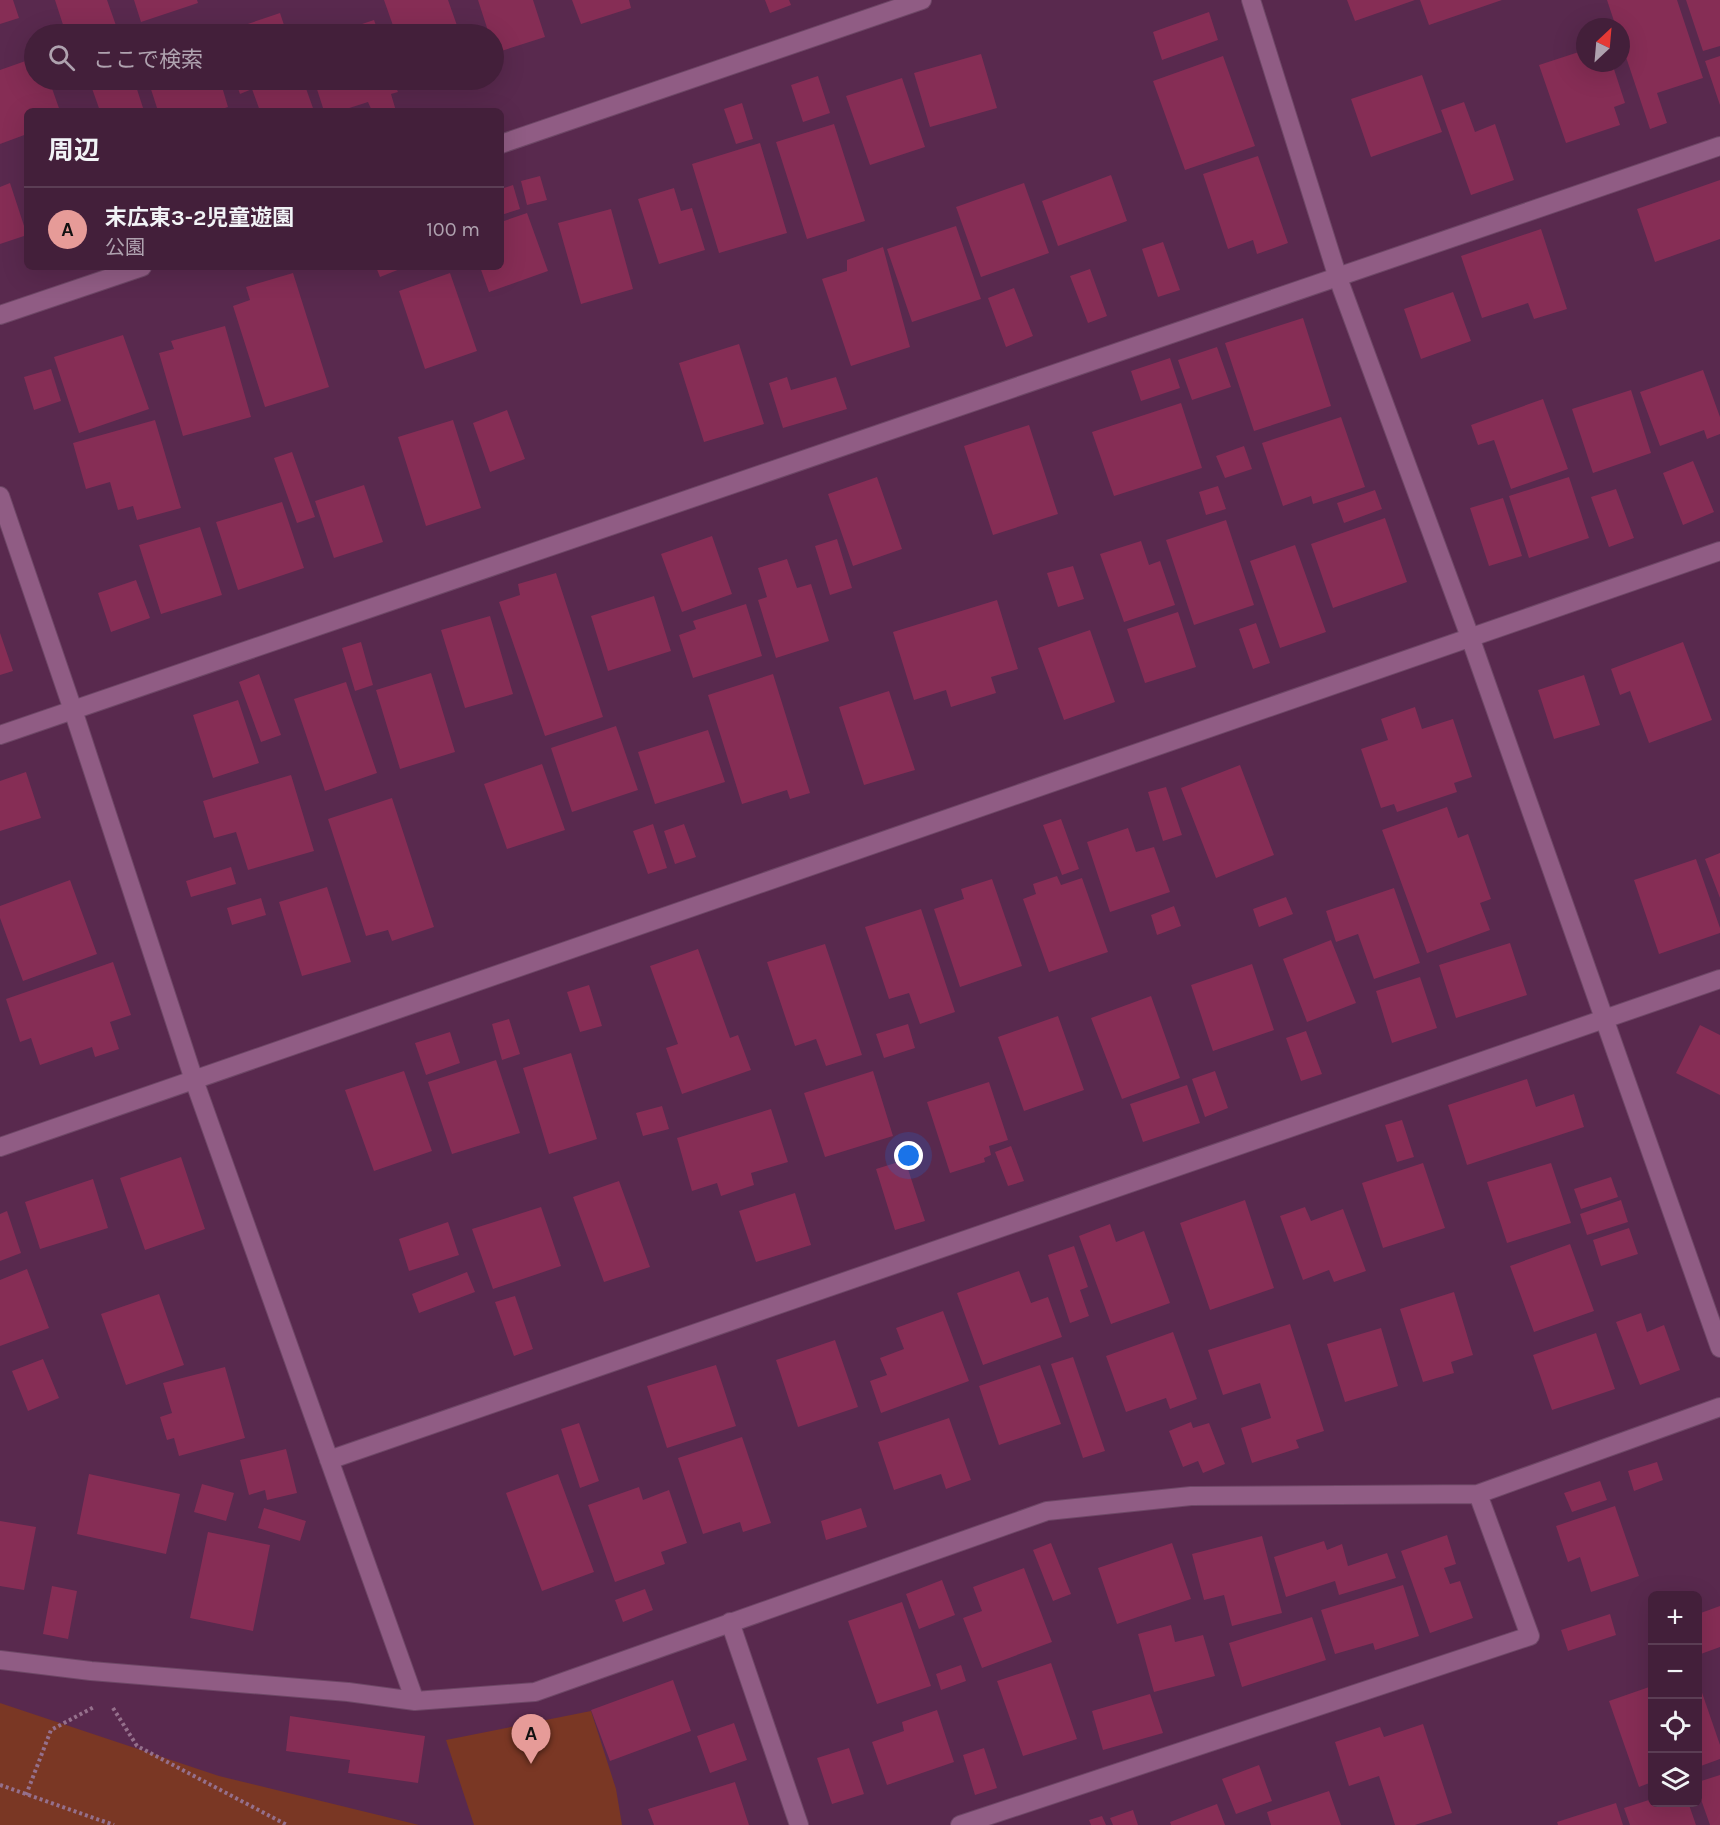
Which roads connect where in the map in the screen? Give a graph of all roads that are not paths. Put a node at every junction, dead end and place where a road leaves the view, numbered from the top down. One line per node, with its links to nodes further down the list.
1 (922, 0): 3 (street)
2 (1251, 0): 6 (street)
3 (504, 143)
4 (1720, 146): 6 (street)
5 (133, 270): 7 (street)
6 (1338, 278): 10 (street); 11 (street)
7 (0, 315)
8 (0, 496): 11 (street)
9 (1720, 551): 10 (street)
10 (1470, 637): 14 (street); 15 (street)
11 (73, 710): 12 (street); 15 (street)
12 (0, 735)
13 (1720, 979): 14 (street)
14 (1604, 1018): 17 (street); 19 (street)
15 (194, 1080): 16 (street); 19 (street)
16 (0, 1147)
17 (1720, 1348)
18 (1720, 1407): 20 (street)
19 (329, 1460): 23 (street)
20 (1478, 1494): 21 (street); 25 (street)
21 (730, 1622): 23 (street); 24 (street)
22 (0, 1660): 23 (street)
23 (415, 1701)
24 (799, 1825)
25 (960, 1825)

